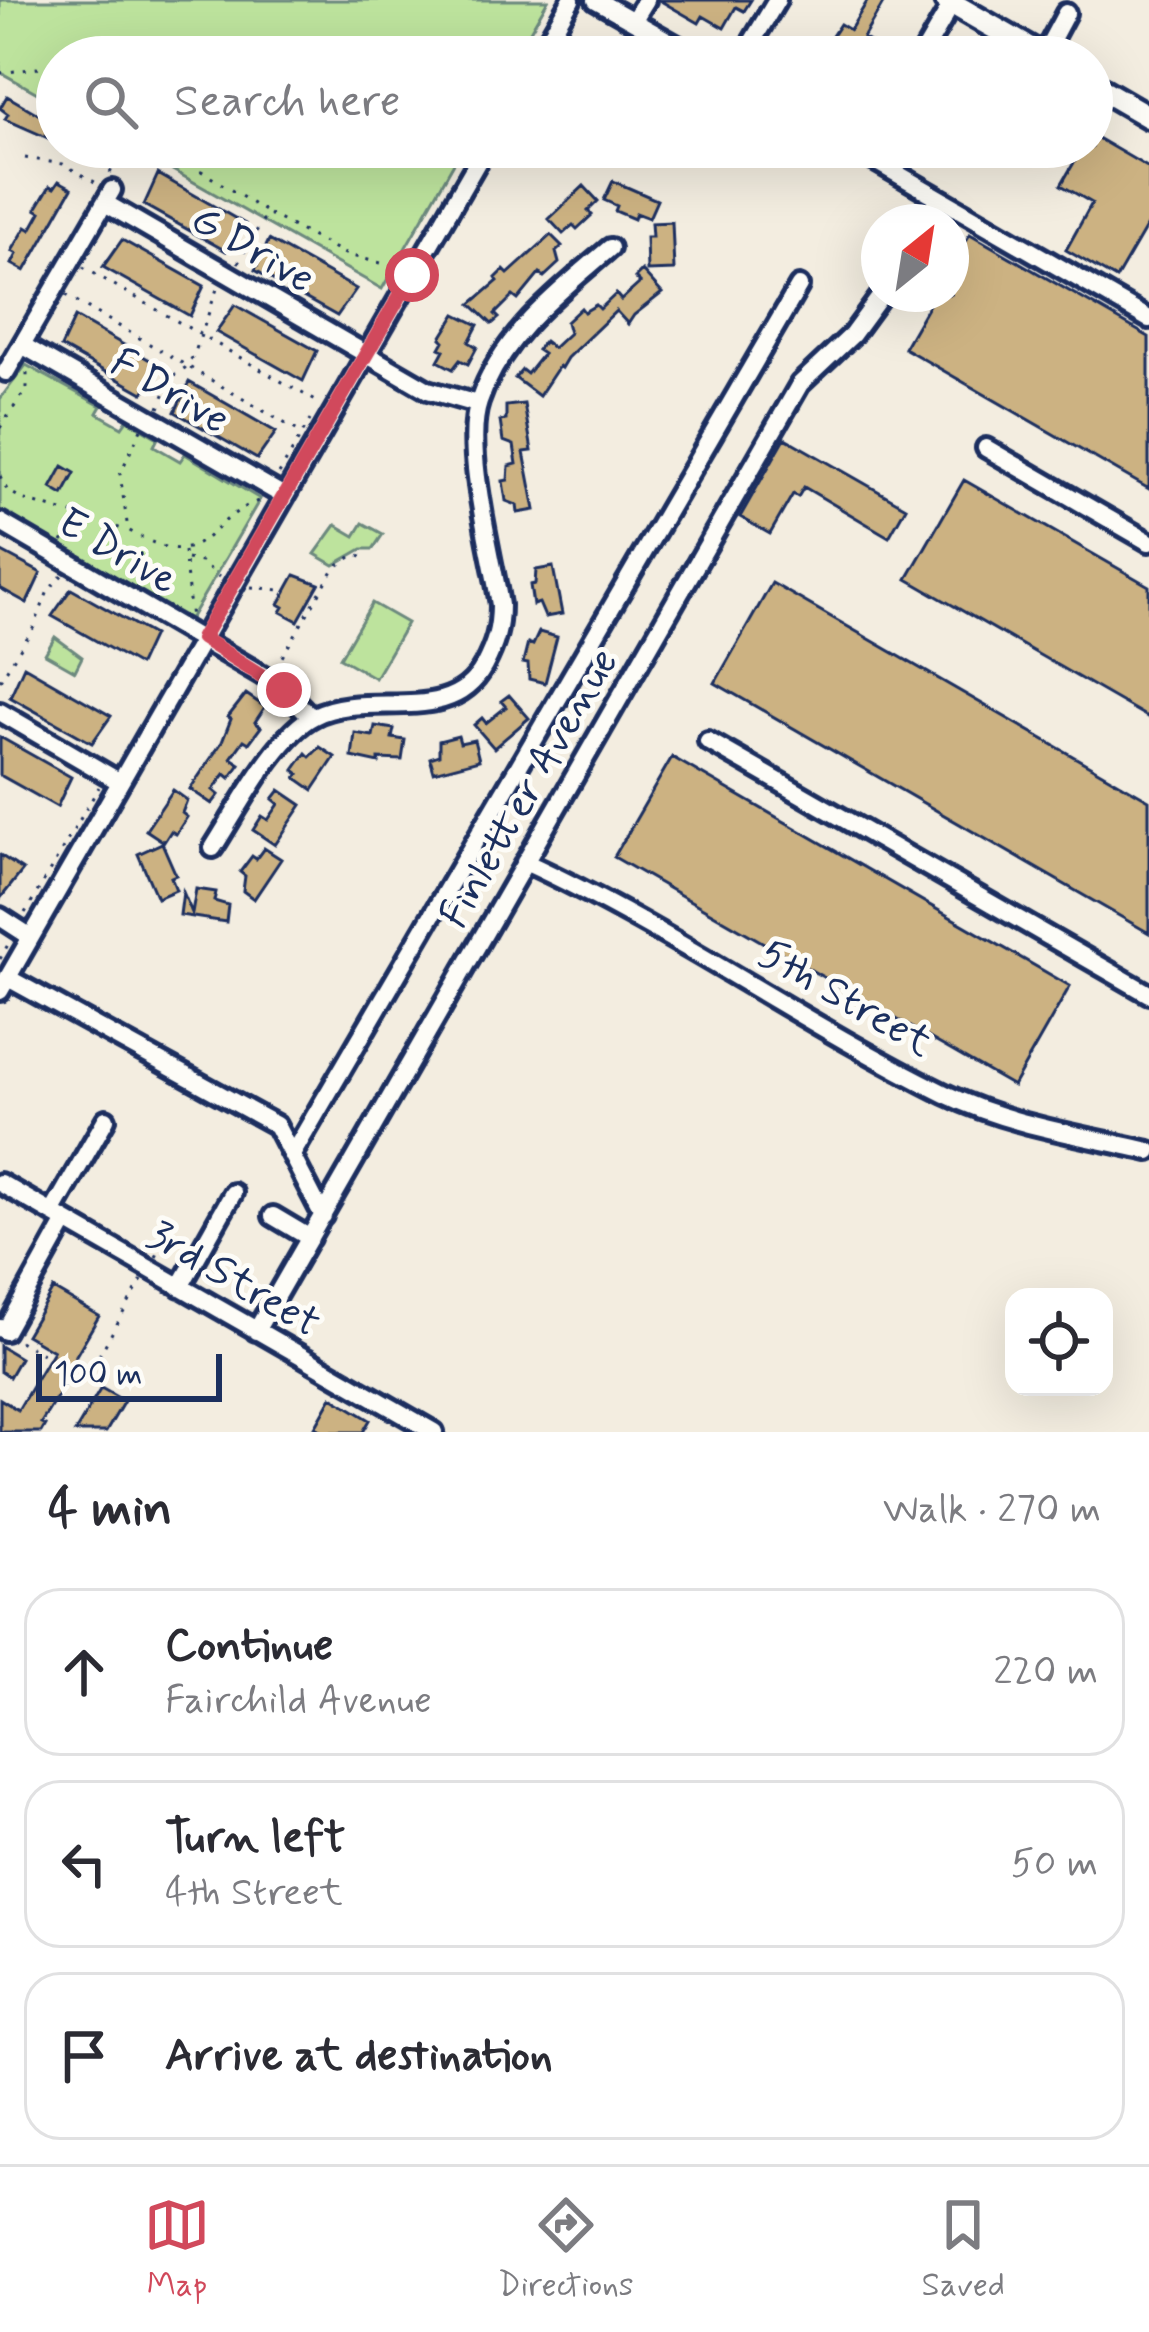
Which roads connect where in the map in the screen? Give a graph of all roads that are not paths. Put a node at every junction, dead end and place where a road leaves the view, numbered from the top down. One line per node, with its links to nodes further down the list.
1 (571, 0): 8 (street)
2 (646, 0): 7 (street)
3 (778, 0): 10 (street)
4 (949, 2): 11 (street); 12 (main road)
5 (607, 3): 7 (street)
6 (1066, 13): 13 (street)
7 (633, 21): 9 (street)
8 (550, 36)
9 (660, 36)
10 (756, 36)
11 (932, 36)
12 (1008, 36)
13 (1054, 36)
14 (1113, 96): 15 (main road)
15 (1149, 117)
16 (474, 168): 25 (street)
17 (890, 168): 18 (street)
18 (939, 198): 19 (street); 23 (street)
19 (936, 204)
20 (610, 248): 27 (street)
21 (799, 286): 45 (street)
22 (868, 312): 38 (street, Finletter Avenue)
23 (1149, 320)
24 (22, 345): 25 (street, G Drive); 26 (street); 29 (street, F Drive)
25 (367, 354): 27 (street, G Drive); 29 (street)
26 (6, 372)
27 (477, 404): 34 (street)
28 (986, 448): 31 (street)
29 (279, 488): 32 (street)
30 (0, 522): 32 (street, E Drive)
31 (1149, 542)
32 (202, 638): 34 (street, E Drive); 36 (street)
33 (0, 712): 36 (street)
34 (311, 717): 37 (street)
35 (708, 742): 42 (street)
36 (120, 782): 40 (street)
37 (213, 848)
38 (525, 862): 44 (street, 5th Street); 49 (street, Finletter Avenue)
39 (9, 922): 40 (street)
40 (32, 938): 41 (street)
41 (4, 984): 45 (street)
42 (1149, 994)
43 (106, 1119): 50 (street)
44 (1149, 1150)
45 (292, 1155): 49 (street)
46 (0, 1184): 50 (street, 3rd Street)
47 (233, 1193): 52 (street)
48 (273, 1216): 51 (street)
49 (323, 1216): 51 (street, Finletter Avenue)
50 (59, 1217): 52 (street, 3rd Street); 53 (street)
51 (310, 1238): 54 (street, Finletter Avenue)
52 (180, 1287): 54 (street, 3rd Street)
53 (0, 1328)
54 (256, 1331): 55 (street, 3rd Street)
55 (434, 1432)

